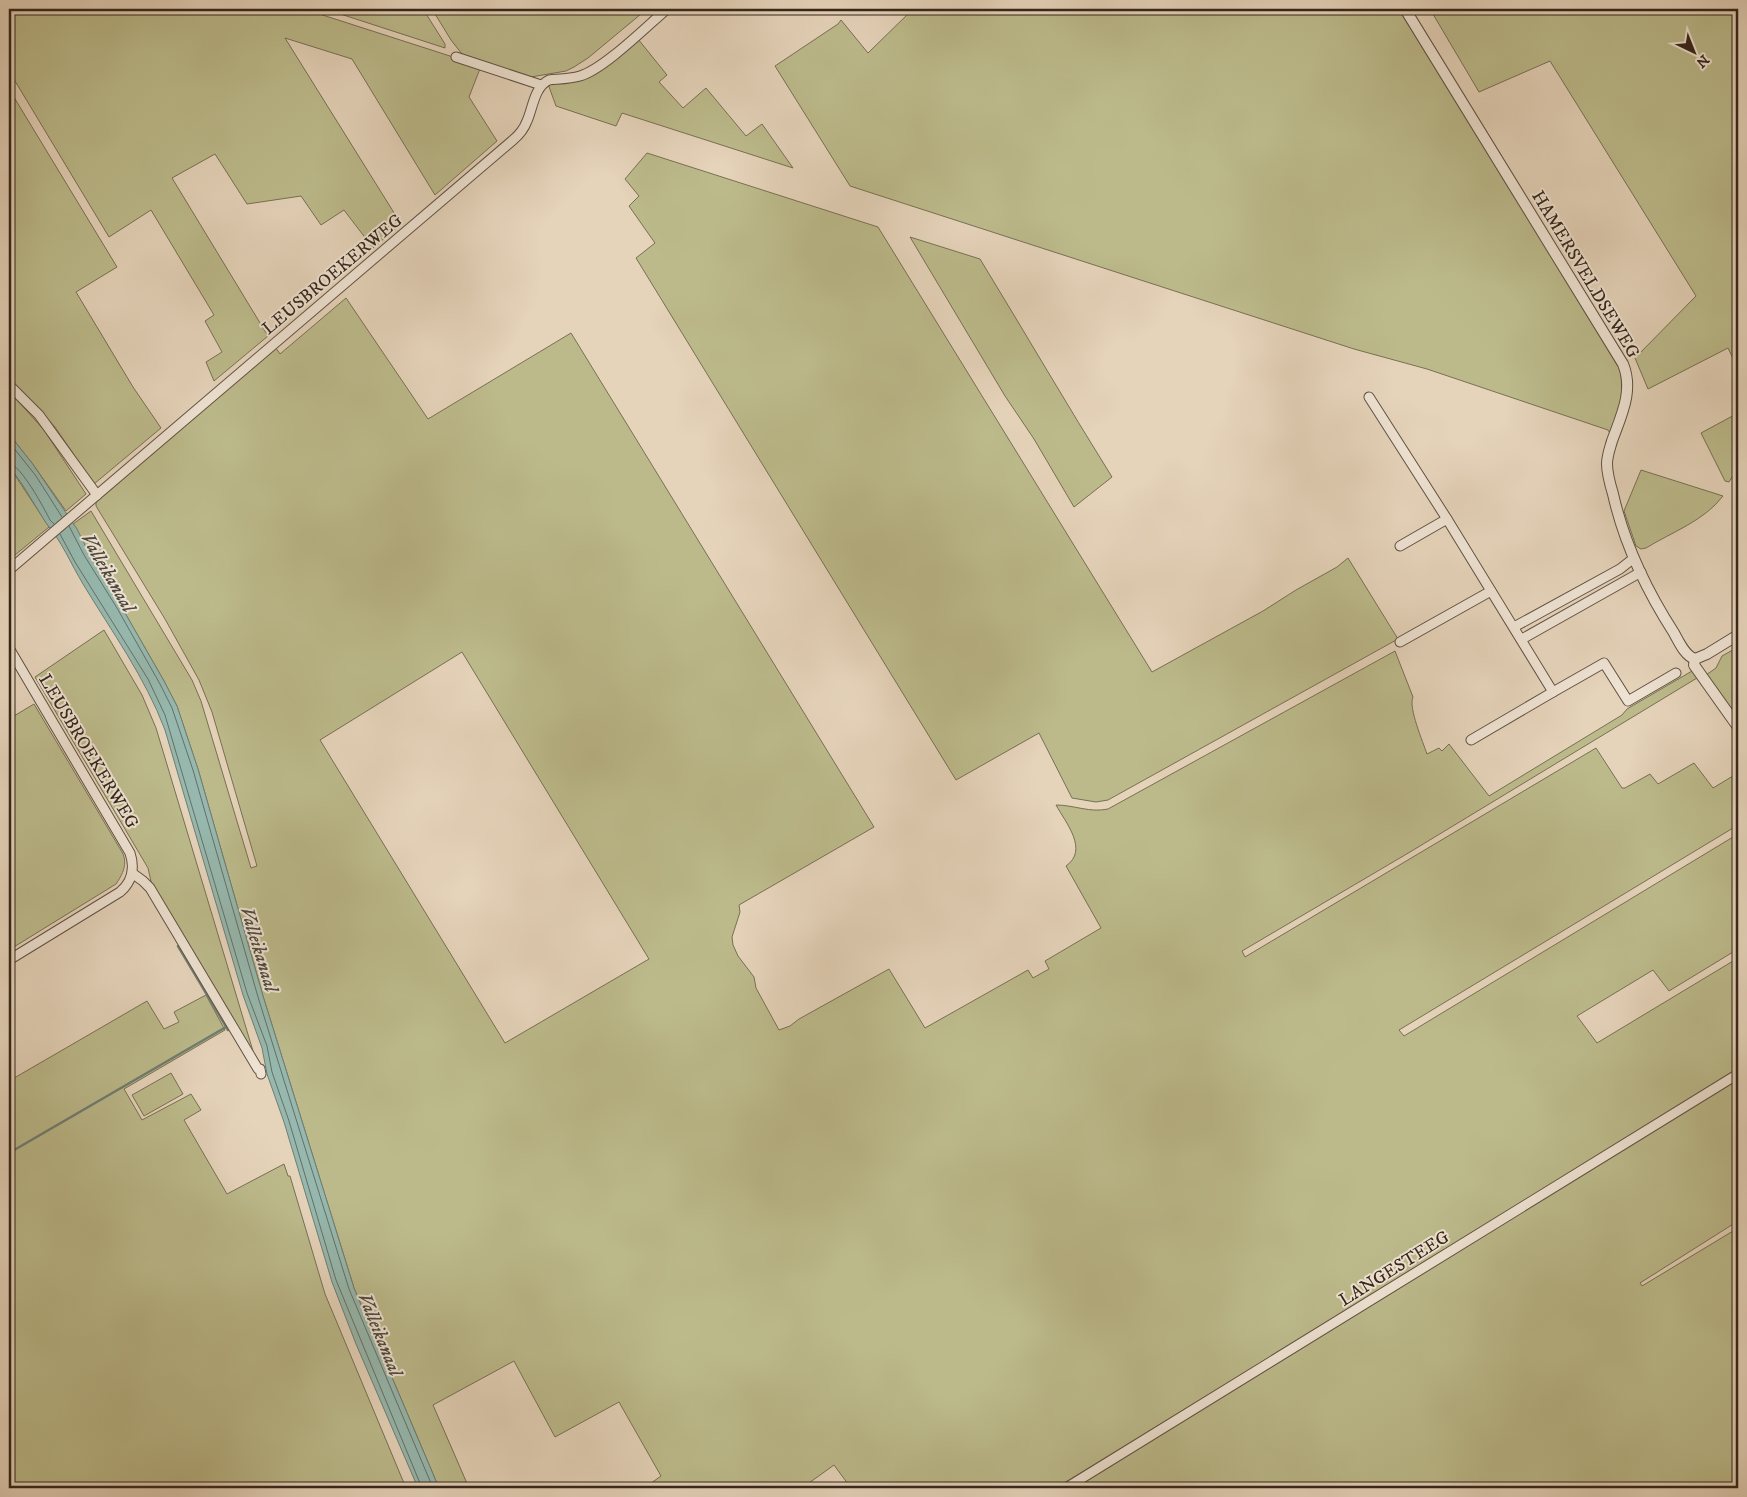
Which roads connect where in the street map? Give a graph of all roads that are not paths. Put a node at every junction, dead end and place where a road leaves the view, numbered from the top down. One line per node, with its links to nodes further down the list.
1 (667, 9): 4 (street)
2 (1405, 9): 10 (street, HAMERSVELDSEWEG)
3 (456, 57): 4 (street)
4 (541, 85): 7 (street, LEUSBROEKERWEG)
5 (9, 385): 7 (street)
6 (1369, 397): 8 (street)
7 (97, 496): 11 (street, LEUSBROEKERWEG)
8 (1447, 519): 9 (street); 13 (street)
9 (1400, 546)
10 (1634, 558): 12 (street, HAMERSVELDSEWEG); 14 (street)
11 (9, 570)
12 (1641, 572): 16 (street); 19 (street, HAMERSVELDSEWEG)
13 (1491, 591): 14 (street); 17 (street)
14 (1514, 628): 16 (street)
15 (1738, 635): 19 (street)
16 (1522, 639): 21 (street)
17 (1400, 642)
18 (9, 648): 24 (street, LEUSBROEKERWEG)
19 (1696, 658): 22 (street, HAMERSVELDSEWEG)
20 (1676, 673): 21 (street)
21 (1553, 692): 23 (street)
22 (1738, 727)
23 (1471, 740)
24 (132, 873): 25 (street); 26 (street)
25 (9, 960)
26 (260, 1072)
27 (1738, 1074): 28 (street, LANGESTEEG)
28 (1066, 1488)

